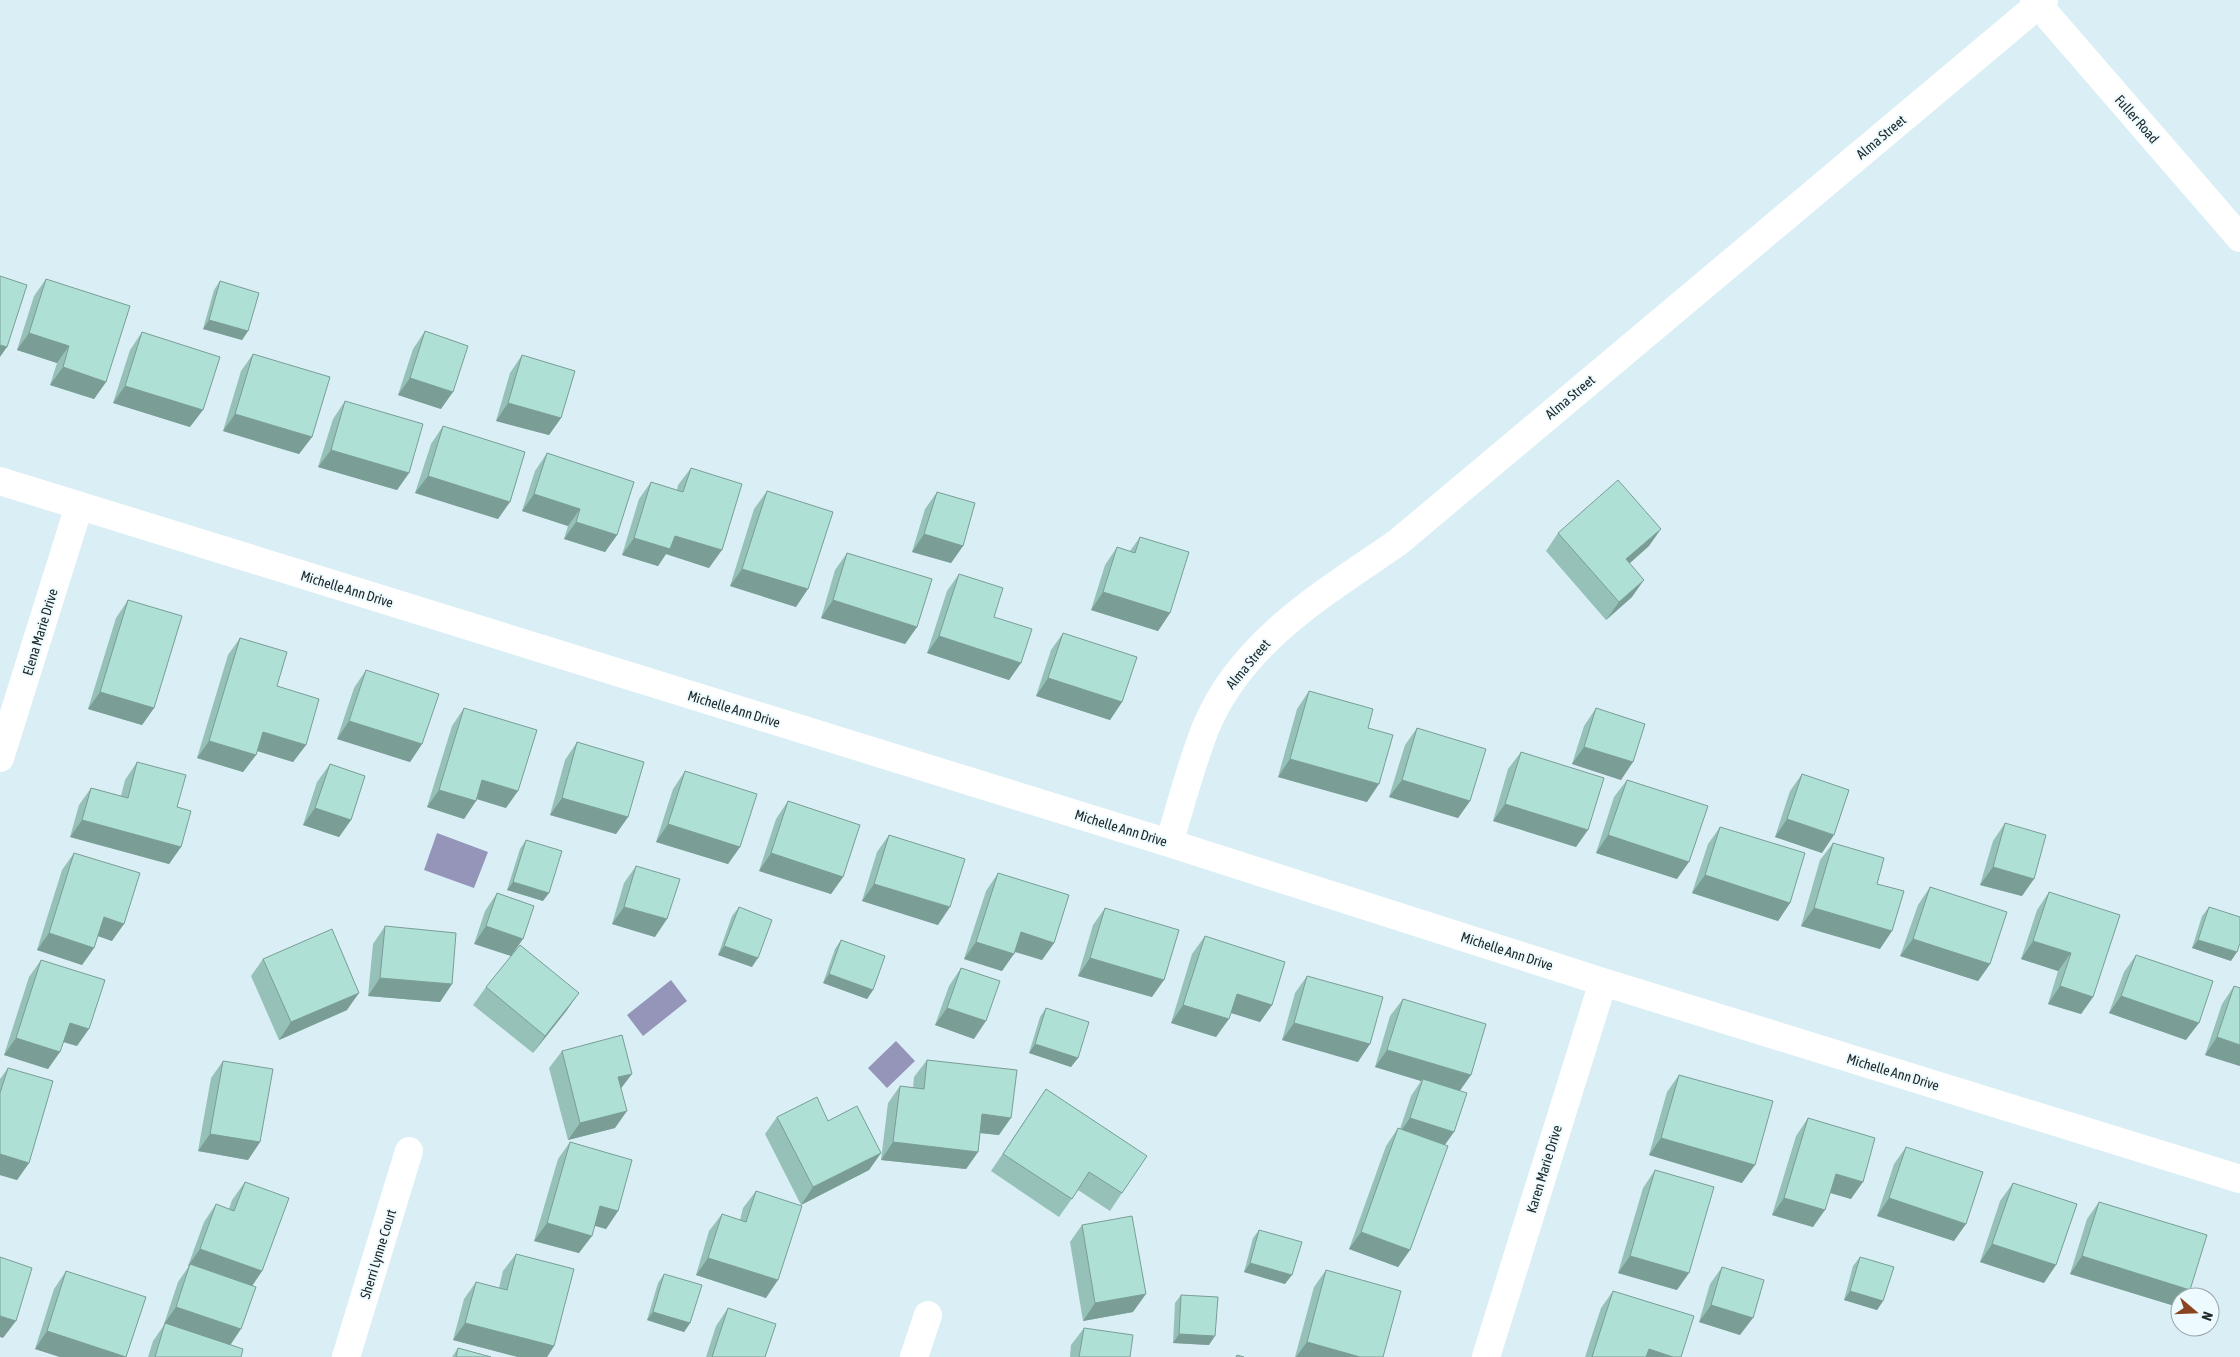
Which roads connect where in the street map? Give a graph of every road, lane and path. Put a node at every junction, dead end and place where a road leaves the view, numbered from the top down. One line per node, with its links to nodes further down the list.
1 (2039, 2): 2 (street, Fuller Road); 6 (street, Alma Street)
2 (2240, 238)
3 (0, 481): 4 (street, Michelle Ann Drive)
4 (79, 506): 5 (street, Elena Marie Drive); 6 (street, Michelle Ann Drive)
5 (0, 758)
6 (1170, 843): 7 (street, Michelle Ann Drive)
7 (1603, 982): 9 (street, Michelle Ann Drive); 13 (street, Karen Marie Drive)
8 (409, 1151): 11 (street, Sherri Lynne Court)
9 (2240, 1179)
10 (928, 1315): 12 (street)
11 (346, 1357)
12 (914, 1357)
13 (1486, 1357)

